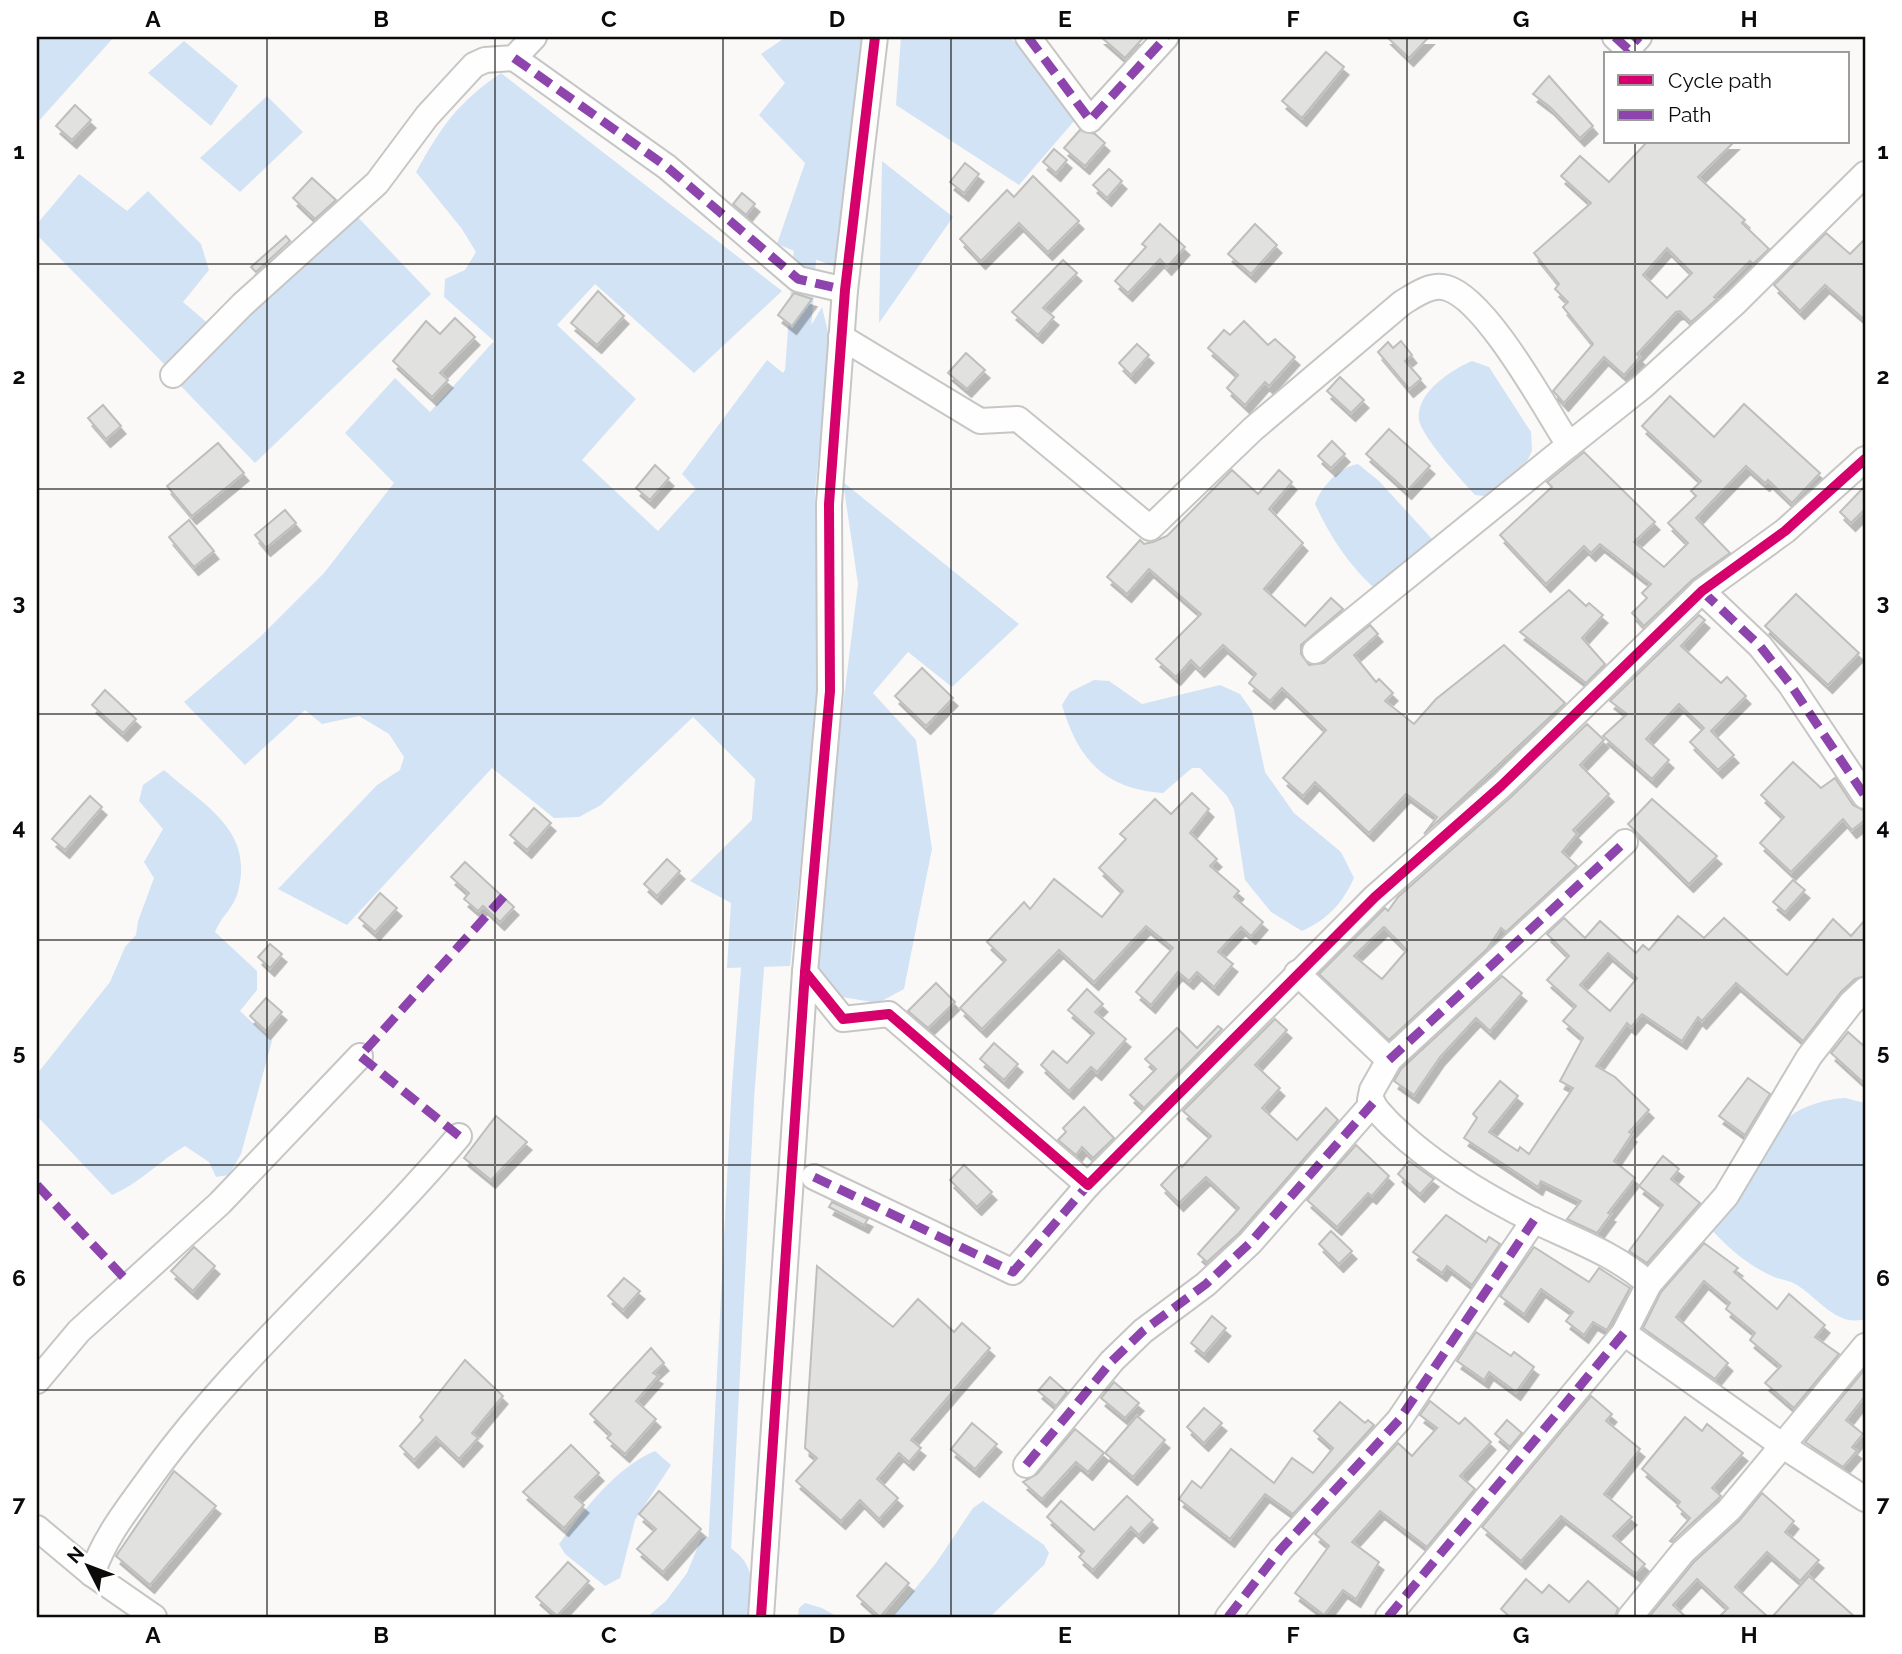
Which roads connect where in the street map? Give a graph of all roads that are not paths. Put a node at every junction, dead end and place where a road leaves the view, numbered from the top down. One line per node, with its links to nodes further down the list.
1 (534, 37): 7 (street)
2 (875, 37): 9 (street)
3 (1028, 37): 4 (street)
4 (1166, 37)
5 (1615, 37): 6 (street)
6 (1639, 37)
7 (514, 58): 9 (street); 11 (street)
8 (1865, 174): 12 (street)
9 (845, 290): 10 (street)
10 (841, 337): 12 (street); 18 (street)
11 (173, 375)
12 (1569, 445): 15 (street)
13 (1865, 458): 14 (street)
14 (1702, 591): 16 (street); 19 (street)
15 (1315, 651)
16 (1865, 796)
17 (1625, 842): 22 (street)
18 (805, 972): 26 (street); 38 (street)
19 (1297, 974): 22 (street); 26 (street)
20 (1865, 990): 28 (street)
21 (360, 1056): 31 (street)
22 (1389, 1060): 23 (street)
23 (1373, 1103): 27 (street); 33 (street)
24 (459, 1136): 36 (street)
25 (814, 1177): 26 (street)
26 (1088, 1185)
27 (1534, 1220): 28 (street); 39 (street)
28 (1649, 1284): 29 (street)
29 (1624, 1333): 32 (street); 40 (street)
30 (1865, 1346): 32 (street)
31 (37, 1381)
32 (1783, 1446): 34 (street); 41 (street)
33 (1026, 1465)
34 (1865, 1499)
35 (40, 1536): 36 (street)
36 (92, 1574): 37 (street)
37 (153, 1617)
38 (761, 1617)
39 (1228, 1617)
40 (1388, 1617)
41 (1630, 1617)

